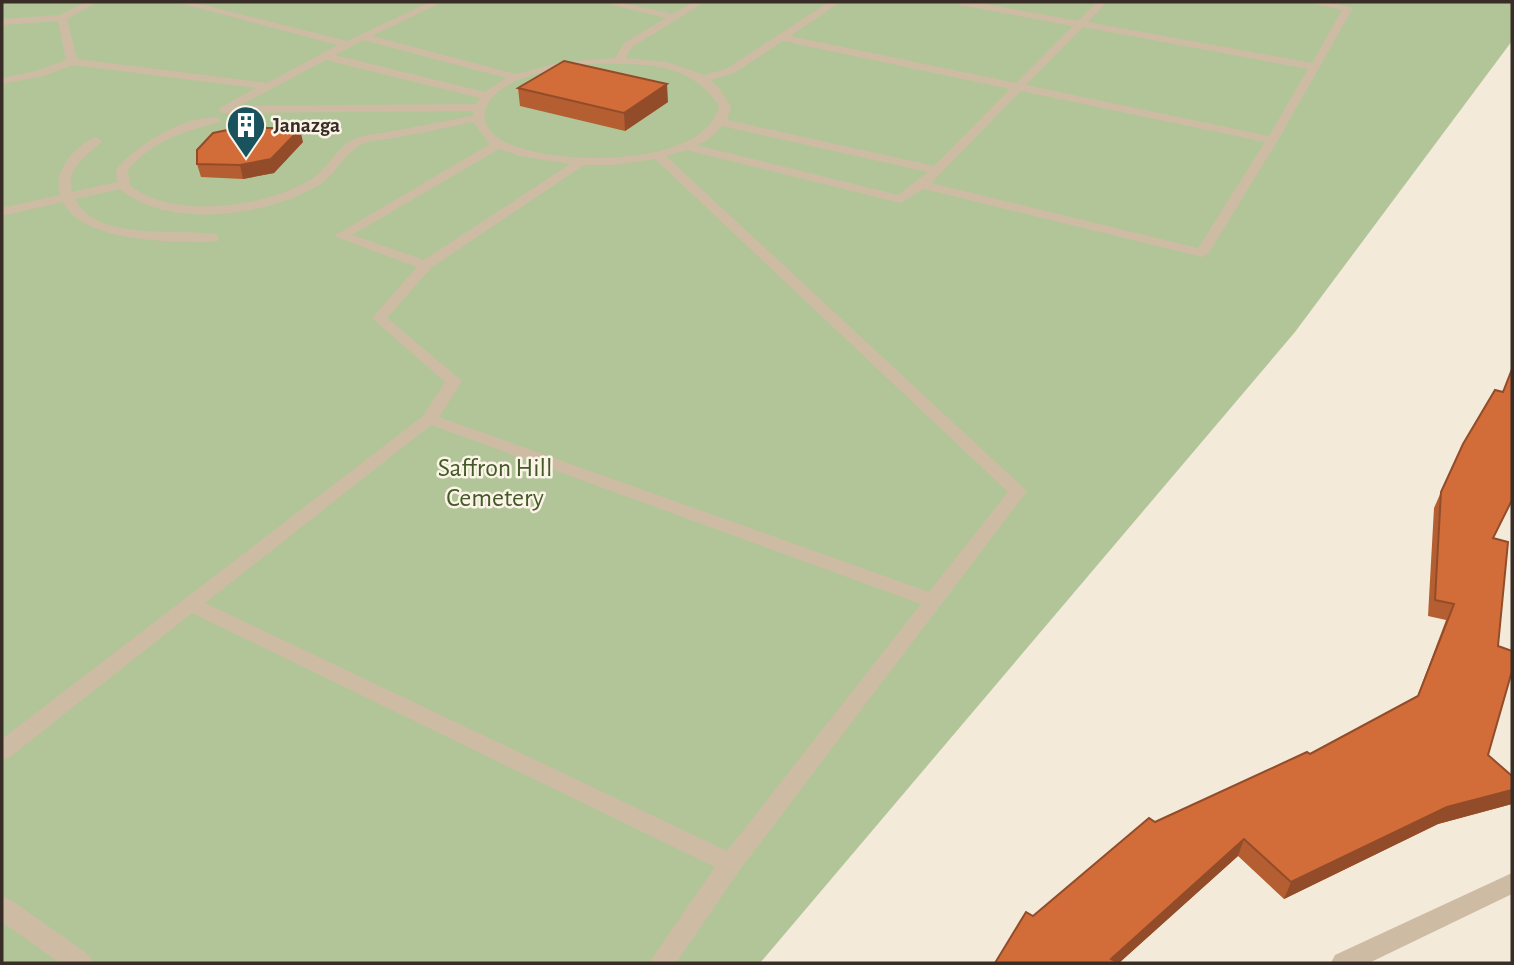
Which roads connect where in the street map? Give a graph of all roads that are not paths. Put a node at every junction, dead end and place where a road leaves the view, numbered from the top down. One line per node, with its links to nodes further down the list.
1 (93, 2): 11 (street)
2 (181, 2): 16 (street)
3 (437, 2): 14 (street)
4 (606, 2): 10 (street)
5 (700, 2): 10 (street)
6 (835, 2): 15 (street)
7 (960, 2): 13 (street)
8 (1102, 2): 13 (street)
9 (1310, 2): 20 (street)
10 (675, 17): 18 (street)
11 (62, 18): 12 (street); 19 (street)
12 (2, 22)
13 (1081, 24): 20 (street); 25 (street)
14 (362, 37): 16 (street); 21 (street)
15 (783, 38): 22 (street); 25 (street)
16 (347, 44): 17 (street)
17 (325, 57): 24 (street); 26 (street)
18 (618, 61): 21 (street); 22 (street)
19 (72, 62): 23 (street); 24 (street)
20 (1315, 67): 30 (street)
21 (517, 78): 26 (street)
22 (704, 79): 29 (street)
23 (2, 80)
24 (266, 86): 27 (street)
25 (1017, 87): 30 (street); 36 (street)
26 (487, 96): 27 (street)
27 (479, 113): 32 (street); 37 (street)
28 (216, 120): 37 (street)
29 (720, 122): 33 (street); 36 (street)
30 (1272, 140): 38 (street)
31 (96, 141): 39 (street)
32 (500, 145): 35 (street); 42 (street)
33 (684, 146): 34 (street); 38 (street)
34 (657, 154): 35 (street); 44 (street)
35 (580, 162): 42 (street)
36 (937, 170): 38 (street)
37 (124, 184): 39 (street)
38 (922, 185)
39 (66, 196): 40 (street); 41 (street)
40 (2, 212)
41 (213, 237)
42 (426, 265): 43 (street)
43 (429, 419): 44 (street); 45 (street)
44 (933, 601): 47 (street)
45 (191, 604): 46 (street); 47 (street)
46 (2, 751)
47 (731, 864): 51 (street)
48 (1512, 883): 52 (street)
49 (2, 908): 50 (street)
50 (80, 963)
51 (662, 963)
52 (1343, 963)

